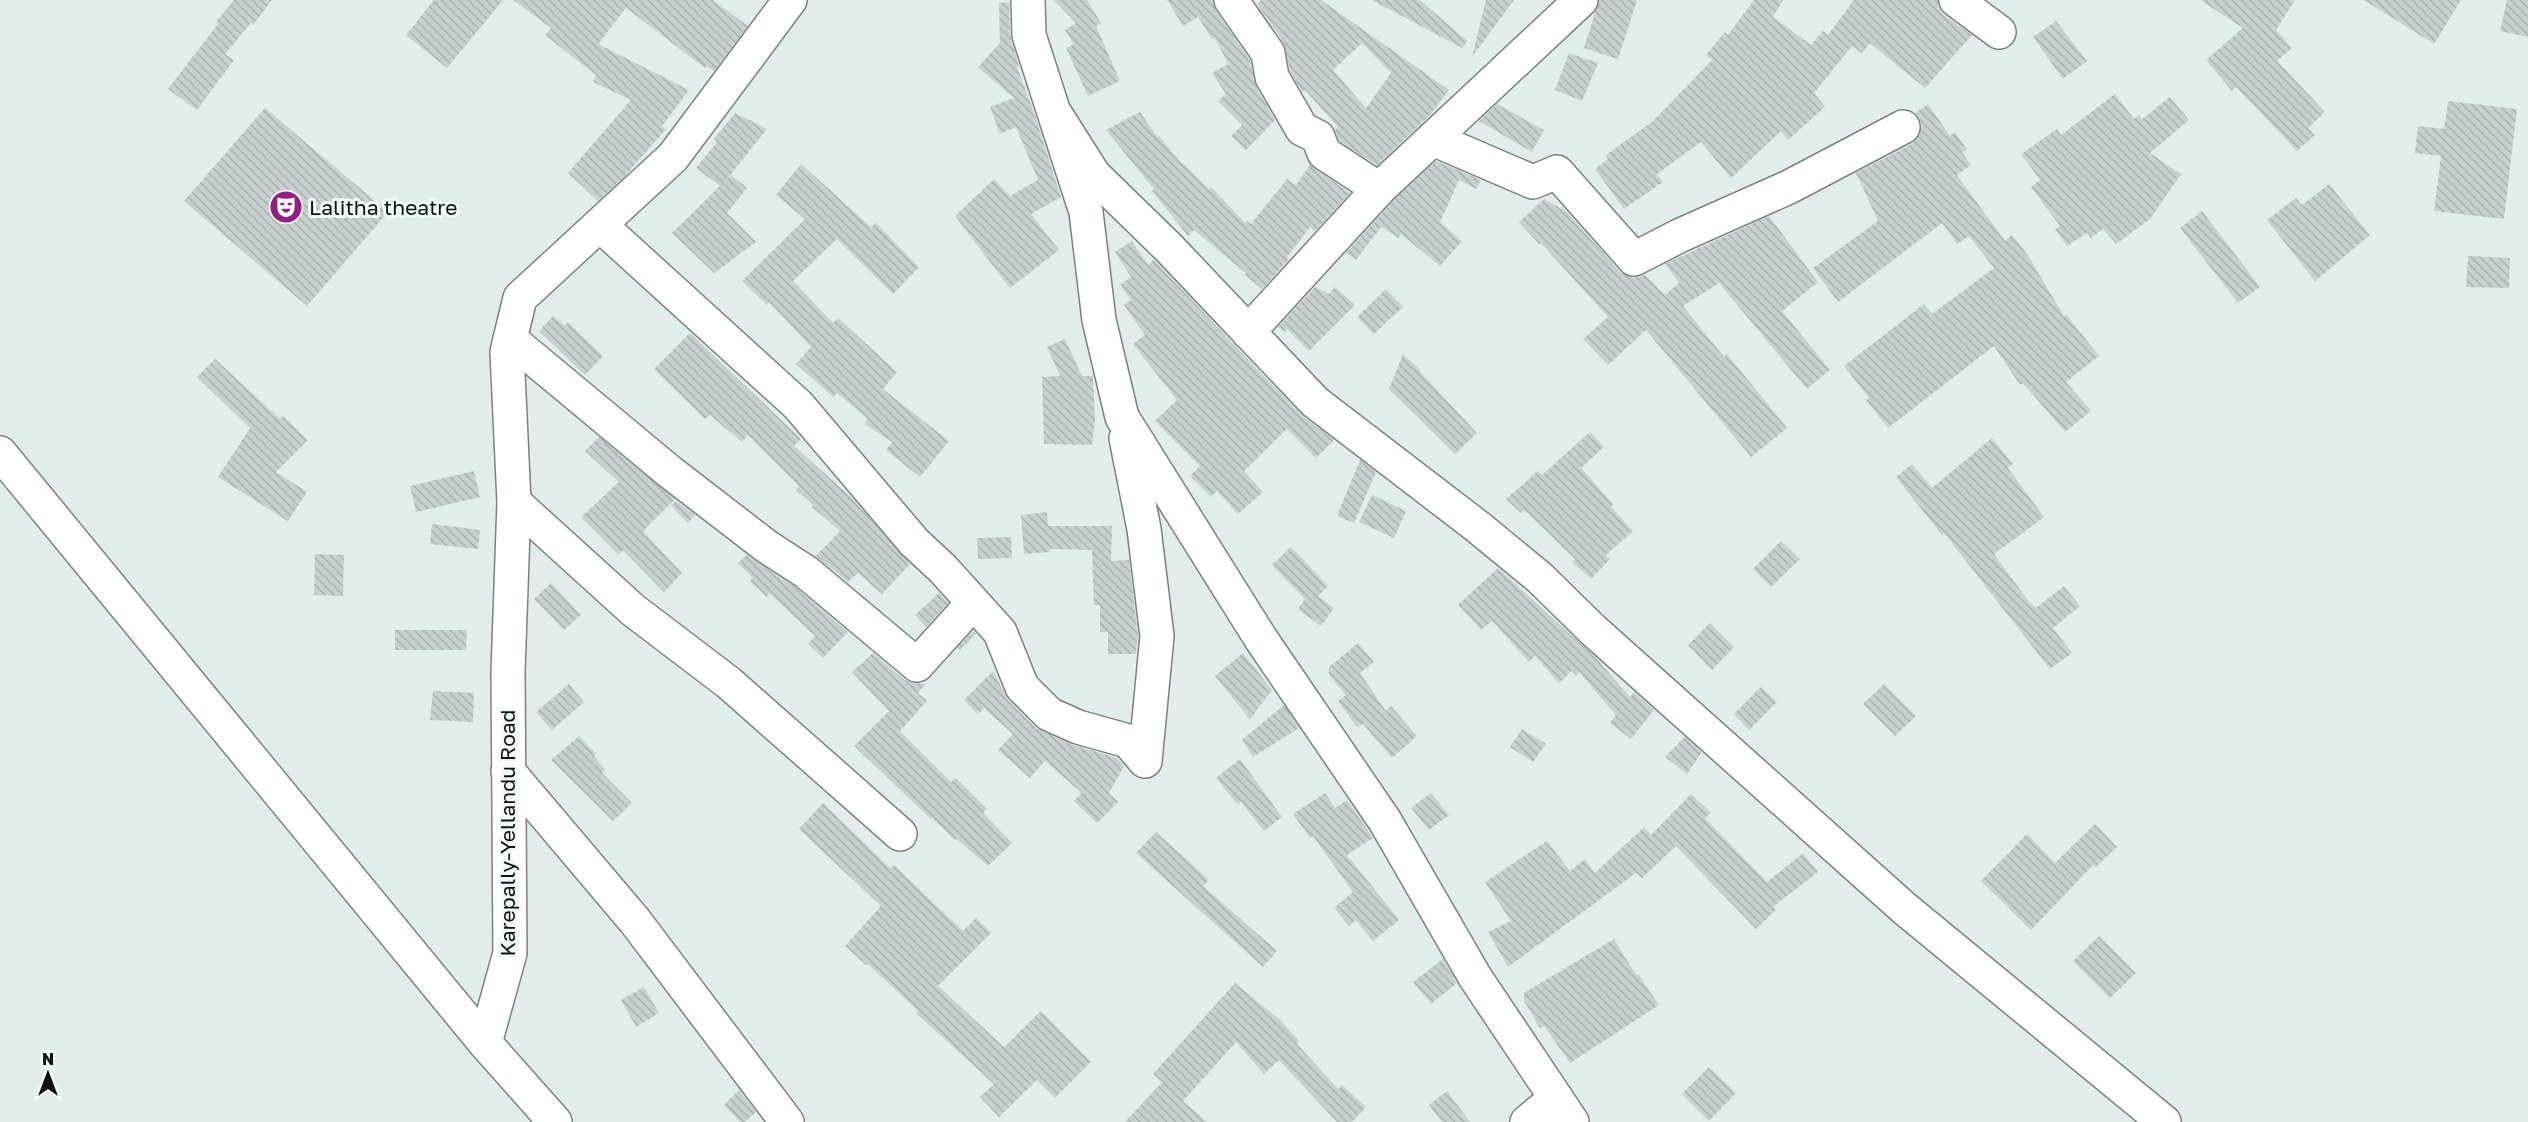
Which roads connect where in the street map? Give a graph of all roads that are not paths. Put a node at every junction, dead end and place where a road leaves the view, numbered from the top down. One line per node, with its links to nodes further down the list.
1 (790, 0): 11 (street, Karepally-Yellandu Road)
2 (1028, 0): 7 (street)
3 (1232, 0): 10 (street)
4 (1581, 0): 9 (street)
5 (1956, 0): 6 (street)
6 (1999, 32)
7 (1056, 115): 12 (street); 14 (street)
8 (1903, 127): 9 (street)
9 (1433, 139): 10 (street)
10 (1378, 189): 12 (street)
11 (600, 225): 13 (street, Karepally-Yellandu Road); 17 (street)
12 (1248, 332): 25 (street)
13 (510, 339): 16 (street, Karepally-Yellandu Road); 17 (street)
14 (1122, 417): 17 (street); 21 (street)
15 (0, 453): 20 (street)
16 (514, 502): 18 (street, Karepally-Yellandu Road); 19 (street)
17 (973, 603)
18 (508, 771): 20 (street, Karepally-Yellandu Road); 23 (street)
19 (900, 834)
20 (484, 1043): 22 (street)
21 (1564, 1110): 24 (street)
22 (555, 1122)
23 (787, 1122)
24 (1527, 1122)
25 (2164, 1122)

